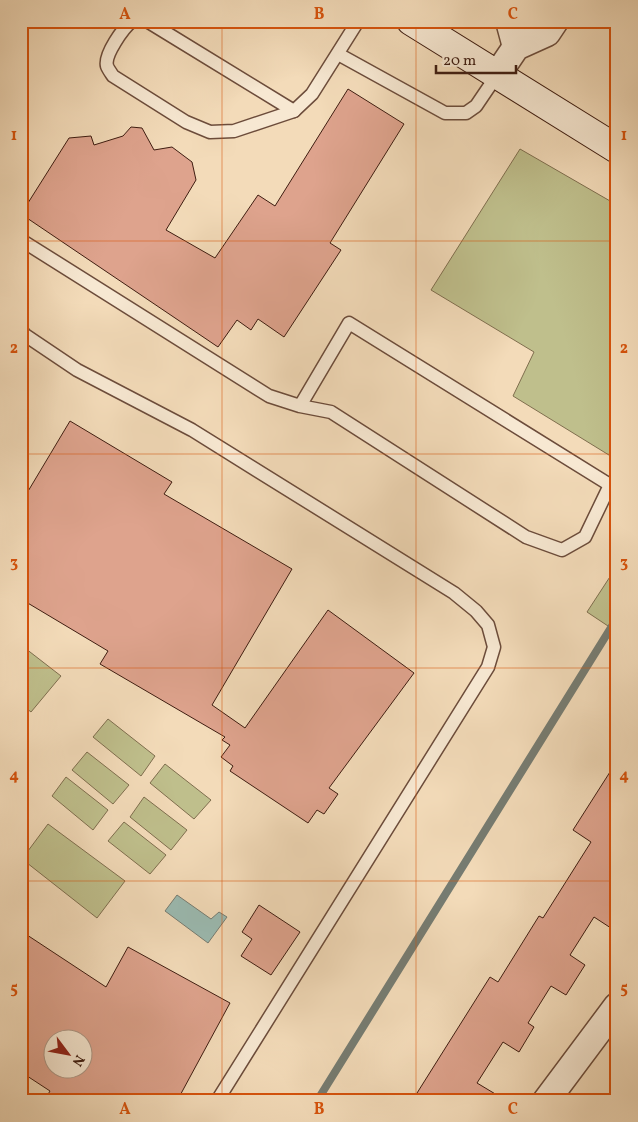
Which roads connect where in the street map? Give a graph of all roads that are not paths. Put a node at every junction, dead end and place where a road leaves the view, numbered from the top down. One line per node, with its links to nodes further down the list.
1 (132, 21): 10 (lane)
2 (147, 21): 10 (lane)
3 (358, 21): 8 (lane)
4 (411, 21): 9 (street)
5 (509, 21): 7 (street)
6 (555, 21): 7 (street)
7 (516, 47): 9 (street)
8 (338, 54): 9 (lane); 10 (lane)
9 (497, 75): 11 (street)
10 (294, 110)
11 (617, 149)
12 (21, 240): 14 (lane)
13 (22, 333): 16 (lane)
14 (300, 406): 14 (lane)
15 (617, 1006): 17 (street)
16 (218, 1101)
17 (546, 1101)

